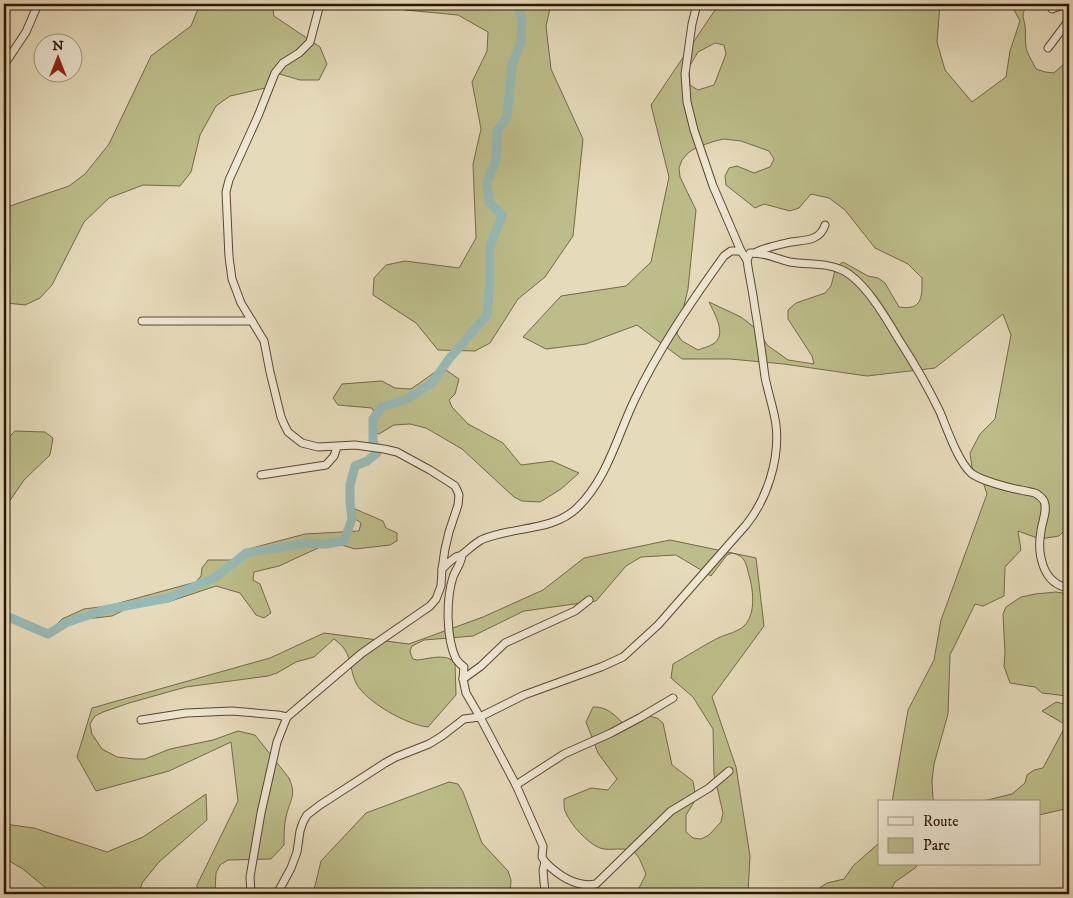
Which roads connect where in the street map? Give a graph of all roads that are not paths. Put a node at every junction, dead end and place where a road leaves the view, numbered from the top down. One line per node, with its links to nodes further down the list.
1 (38, 4): 8 (street)
2 (320, 4): 14 (street)
3 (697, 4): 10 (street)
4 (1065, 4): 5 (street)
5 (1052, 9)
6 (1069, 20): 7 (street)
7 (1048, 48)
8 (4, 65)
9 (824, 225): 11 (street)
10 (741, 252): 12 (street); 17 (street)
11 (755, 253): 12 (street); 19 (street)
12 (747, 260): 24 (street)
13 (142, 321): 14 (street)
14 (252, 321): 15 (street)
15 (337, 447): 16 (street); 18 (street)
16 (261, 475)
17 (462, 555): 18 (street); 21 (street)
18 (442, 569): 23 (street)
19 (1069, 588)
20 (589, 600): 21 (street)
21 (464, 679): 24 (street)
22 (673, 698): 27 (street)
23 (287, 717): 25 (street); 29 (street)
24 (480, 717): 27 (street); 30 (street)
25 (141, 720)
26 (729, 771): 28 (street)
27 (516, 786): 28 (street)
28 (544, 862): 31 (street)
29 (251, 894)
30 (277, 894)
31 (545, 894)

